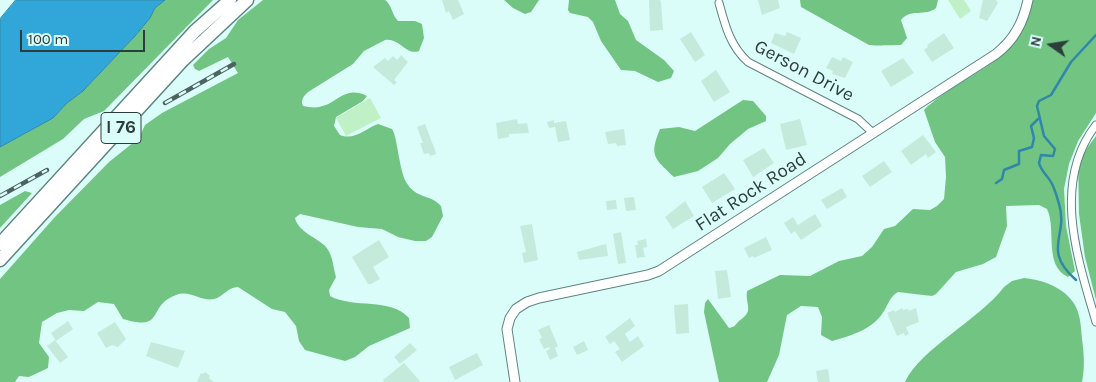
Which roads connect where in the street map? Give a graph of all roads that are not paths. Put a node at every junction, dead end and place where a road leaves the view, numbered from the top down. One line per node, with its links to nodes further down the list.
1 (230, 0): 7 (highway, I 76)
2 (247, 0): 8 (highway, I 76)
3 (1028, 0): 6 (street, Flat Rock Road)
4 (719, 3): 6 (street, Gerson Drive)
5 (1096, 125): 9 (street)
6 (873, 133): 10 (street, Flat Rock Road)
7 (0, 244)
8 (0, 260)
9 (1096, 322)
10 (515, 382)

